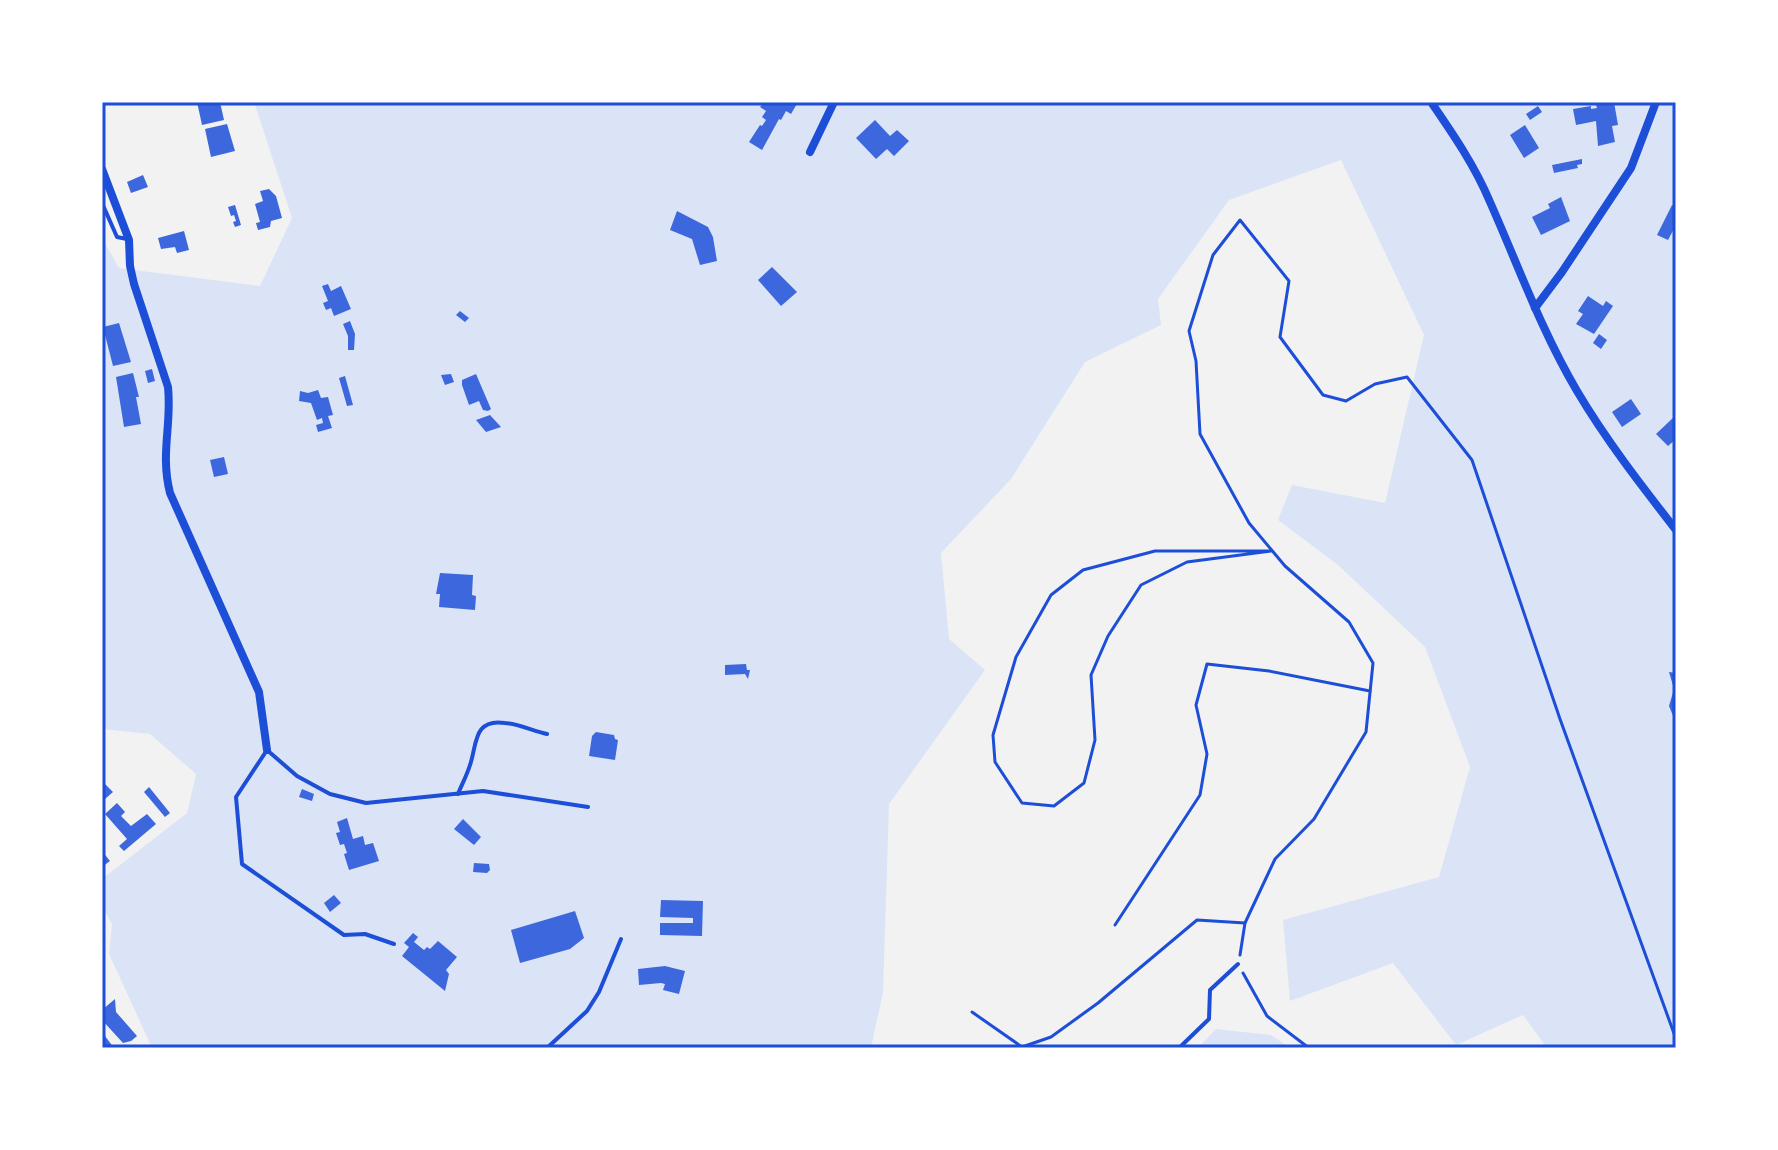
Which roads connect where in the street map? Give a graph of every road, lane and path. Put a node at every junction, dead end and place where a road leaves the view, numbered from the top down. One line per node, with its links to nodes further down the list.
1 (834, 102): 4 (street)
2 (1431, 102): 8 (street)
3 (1656, 102): 8 (street)
4 (810, 152)
5 (102, 169): 7 (street)
6 (102, 203): 7 (lane)
7 (129, 240): 13 (street)
8 (1535, 308): 9 (street)
9 (1676, 530)
10 (1271, 551): 10 (path); 11 (path); 22 (path)
11 (1370, 691): 16 (path); 17 (path)
12 (547, 734): 14 (lane)
13 (267, 750): 14 (lane); 19 (lane)
14 (458, 794): 15 (lane)
15 (588, 807)
16 (1245, 923): 20 (path); 21 (path)
17 (1115, 925)
18 (621, 939): 23 (lane)
19 (394, 944)
20 (1238, 964): 24 (lane); 25 (path)
21 (972, 1012)
22 (1676, 1039)
23 (547, 1048)
24 (1179, 1048)
25 (1309, 1048)

